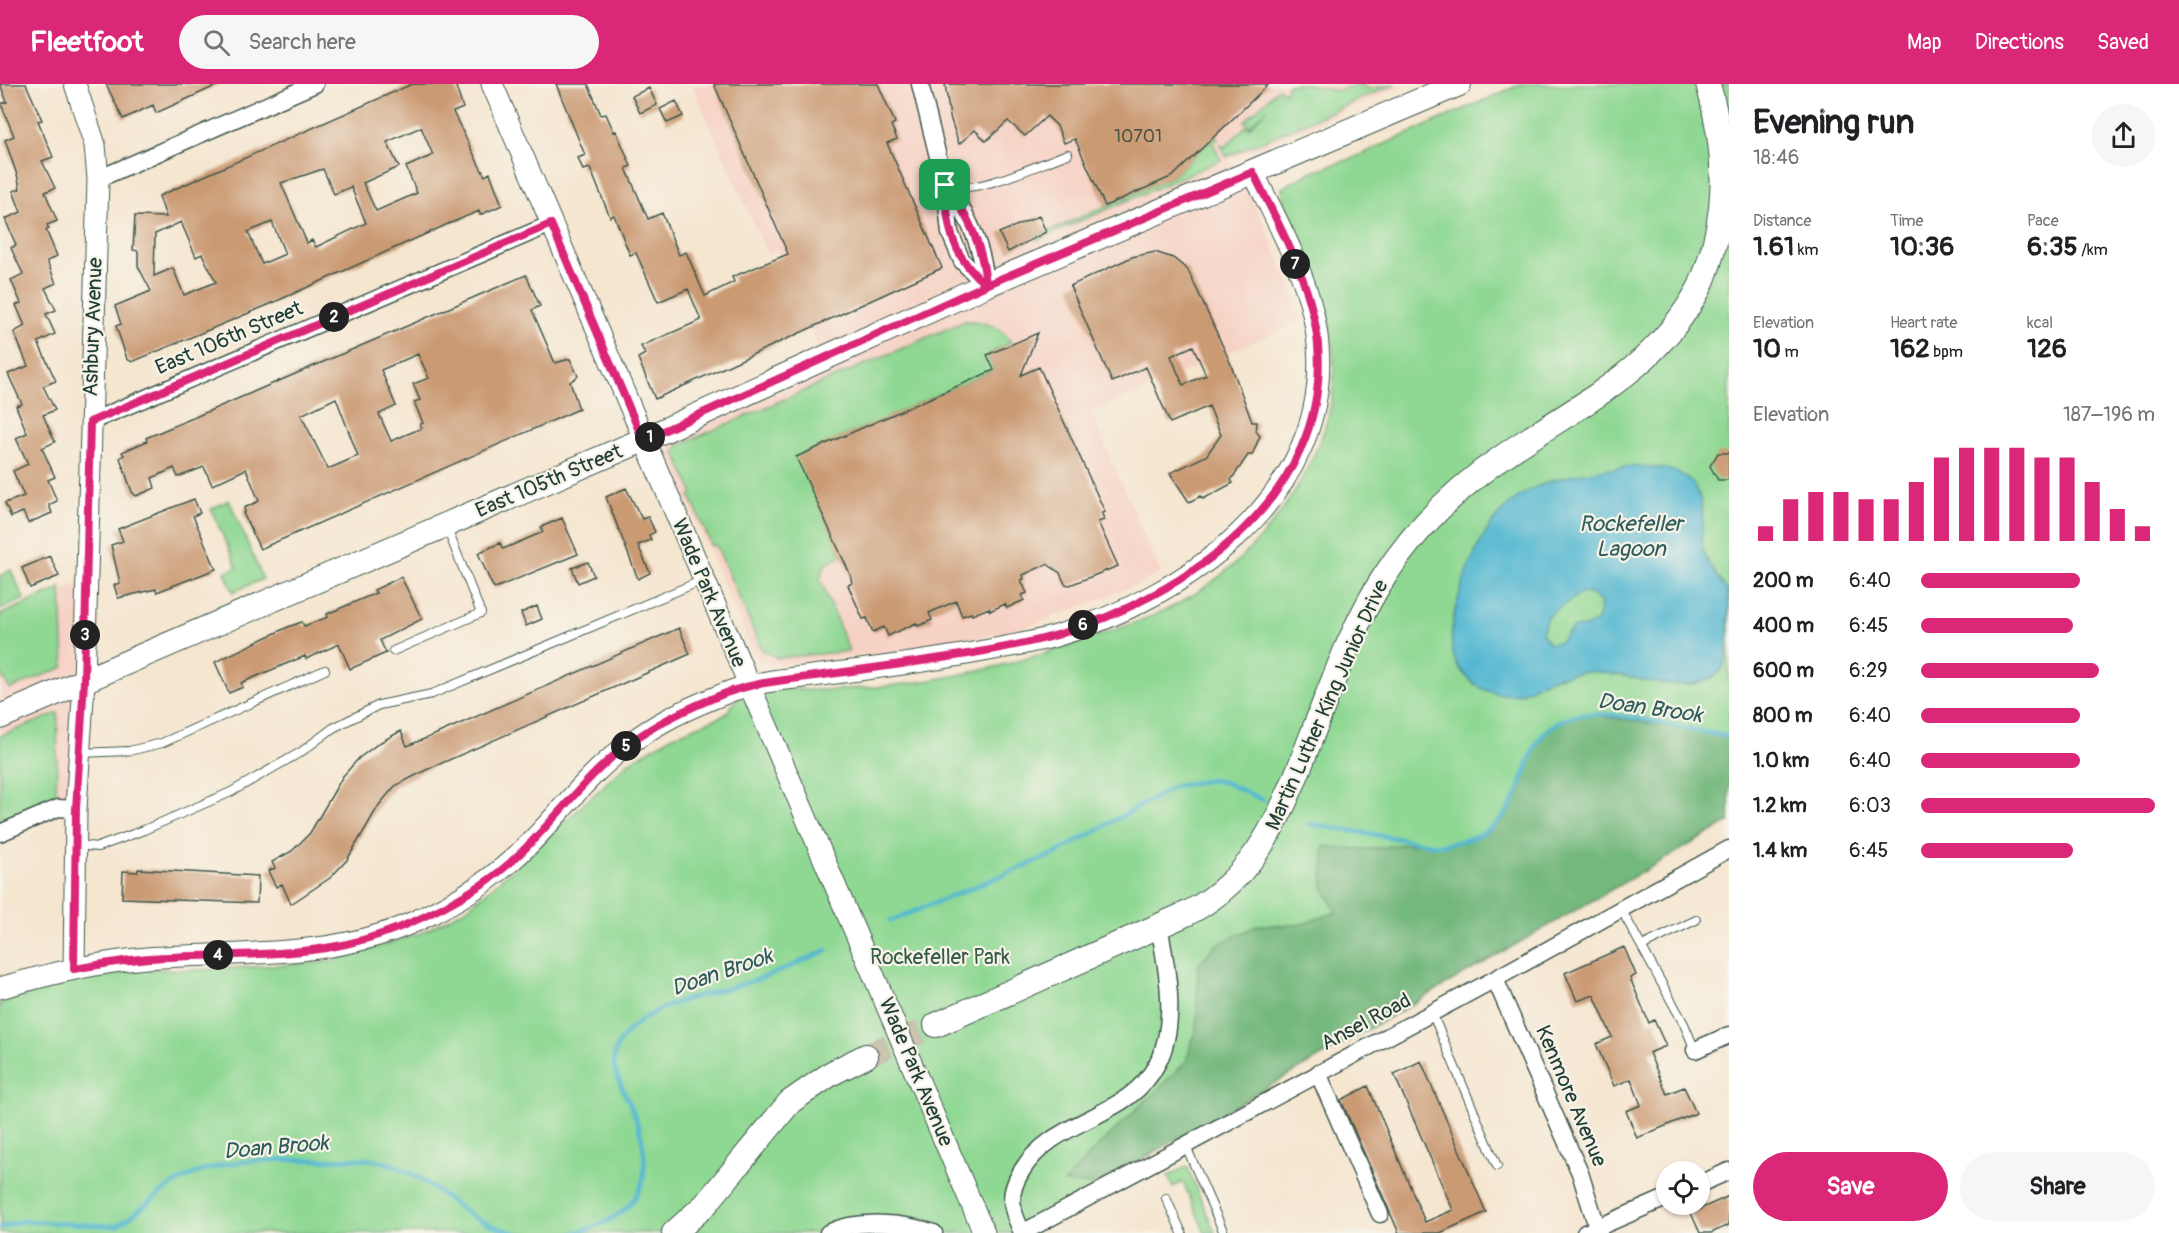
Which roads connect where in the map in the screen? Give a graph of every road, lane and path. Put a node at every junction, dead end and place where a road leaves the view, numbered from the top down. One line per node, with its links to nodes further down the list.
1 (75, 84): 9 (street, Ashbury Avenue)
2 (315, 84): 9 (street)
3 (492, 84): 11 (street, Wade Park Avenue)
4 (920, 84): 10 (street)
5 (1459, 84): 8 (main road, East 105th Street)
6 (1708, 84): 29 (main road, Martin Luther King Junior Drive)
7 (1068, 154): 10 (lane)
8 (1253, 172): 12 (main road, East 105th Street); 20 (street)
9 (98, 179): 13 (street, Ashbury Avenue)
10 (945, 185): 12 (street)
11 (551, 224): 13 (street, East 106th Street); 14 (street, Wade Park Avenue)
12 (986, 285): 14 (main road, East 105th Street)
13 (90, 422): 19 (street, Ashbury Avenue)
14 (643, 440): 15 (main road, East 105th Street); 16 (street, Wade Park Avenue)
15 (446, 526): 17 (lane); 19 (main road, East 105th Street)
16 (704, 580): 20 (street, Wade Park Avenue); 25 (lane)
17 (393, 651)
18 (325, 670): 22 (lane)
19 (84, 682): 21 (main road, East 105th Street); 22 (street, Ashbury Avenue)
20 (748, 684): 31 (street); 52 (street, Wade Park Avenue)
21 (0, 717)
22 (79, 753): 23 (street, Ashbury Avenue)
23 (76, 809): 24 (street); 25 (street, Ashbury Avenue)
24 (0, 832)
25 (75, 845): 31 (street, Ashbury Avenue)
26 (1729, 849): 27 (street, Ansel Road)
27 (1621, 909): 30 (lane); 32 (street, Ansel Road)
28 (1696, 920): 30 (lane)
29 (1159, 926): 35 (main road, Martin Luther King Junior Drive); 48 (street)
30 (1642, 946): 37 (lane)
31 (74, 969): 33 (street)
32 (1496, 979): 34 (street, Ansel Road); 47 (street, Kenmore Avenue)
33 (0, 988)
34 (1432, 1013): 39 (street, Ansel Road); 41 (lane)
35 (936, 1025)
36 (1729, 1035): 37 (street)
37 (1695, 1050)
38 (867, 1056): 49 (main road)
39 (1318, 1073): 40 (street, Ansel Road); 46 (street)
40 (1185, 1144): 48 (street, Ansel Road); 54 (lane)
41 (1497, 1166)
42 (1729, 1171): 43 (street)
43 (1710, 1180)
44 (1167, 1198): 53 (lane)
45 (1656, 1203): 47 (street)
46 (1380, 1214)
47 (1594, 1231)
48 (1028, 1232)
49 (674, 1233)
50 (828, 1233): 51 (street)
51 (934, 1233)
52 (984, 1233)
53 (1182, 1233)
54 (1224, 1233)

